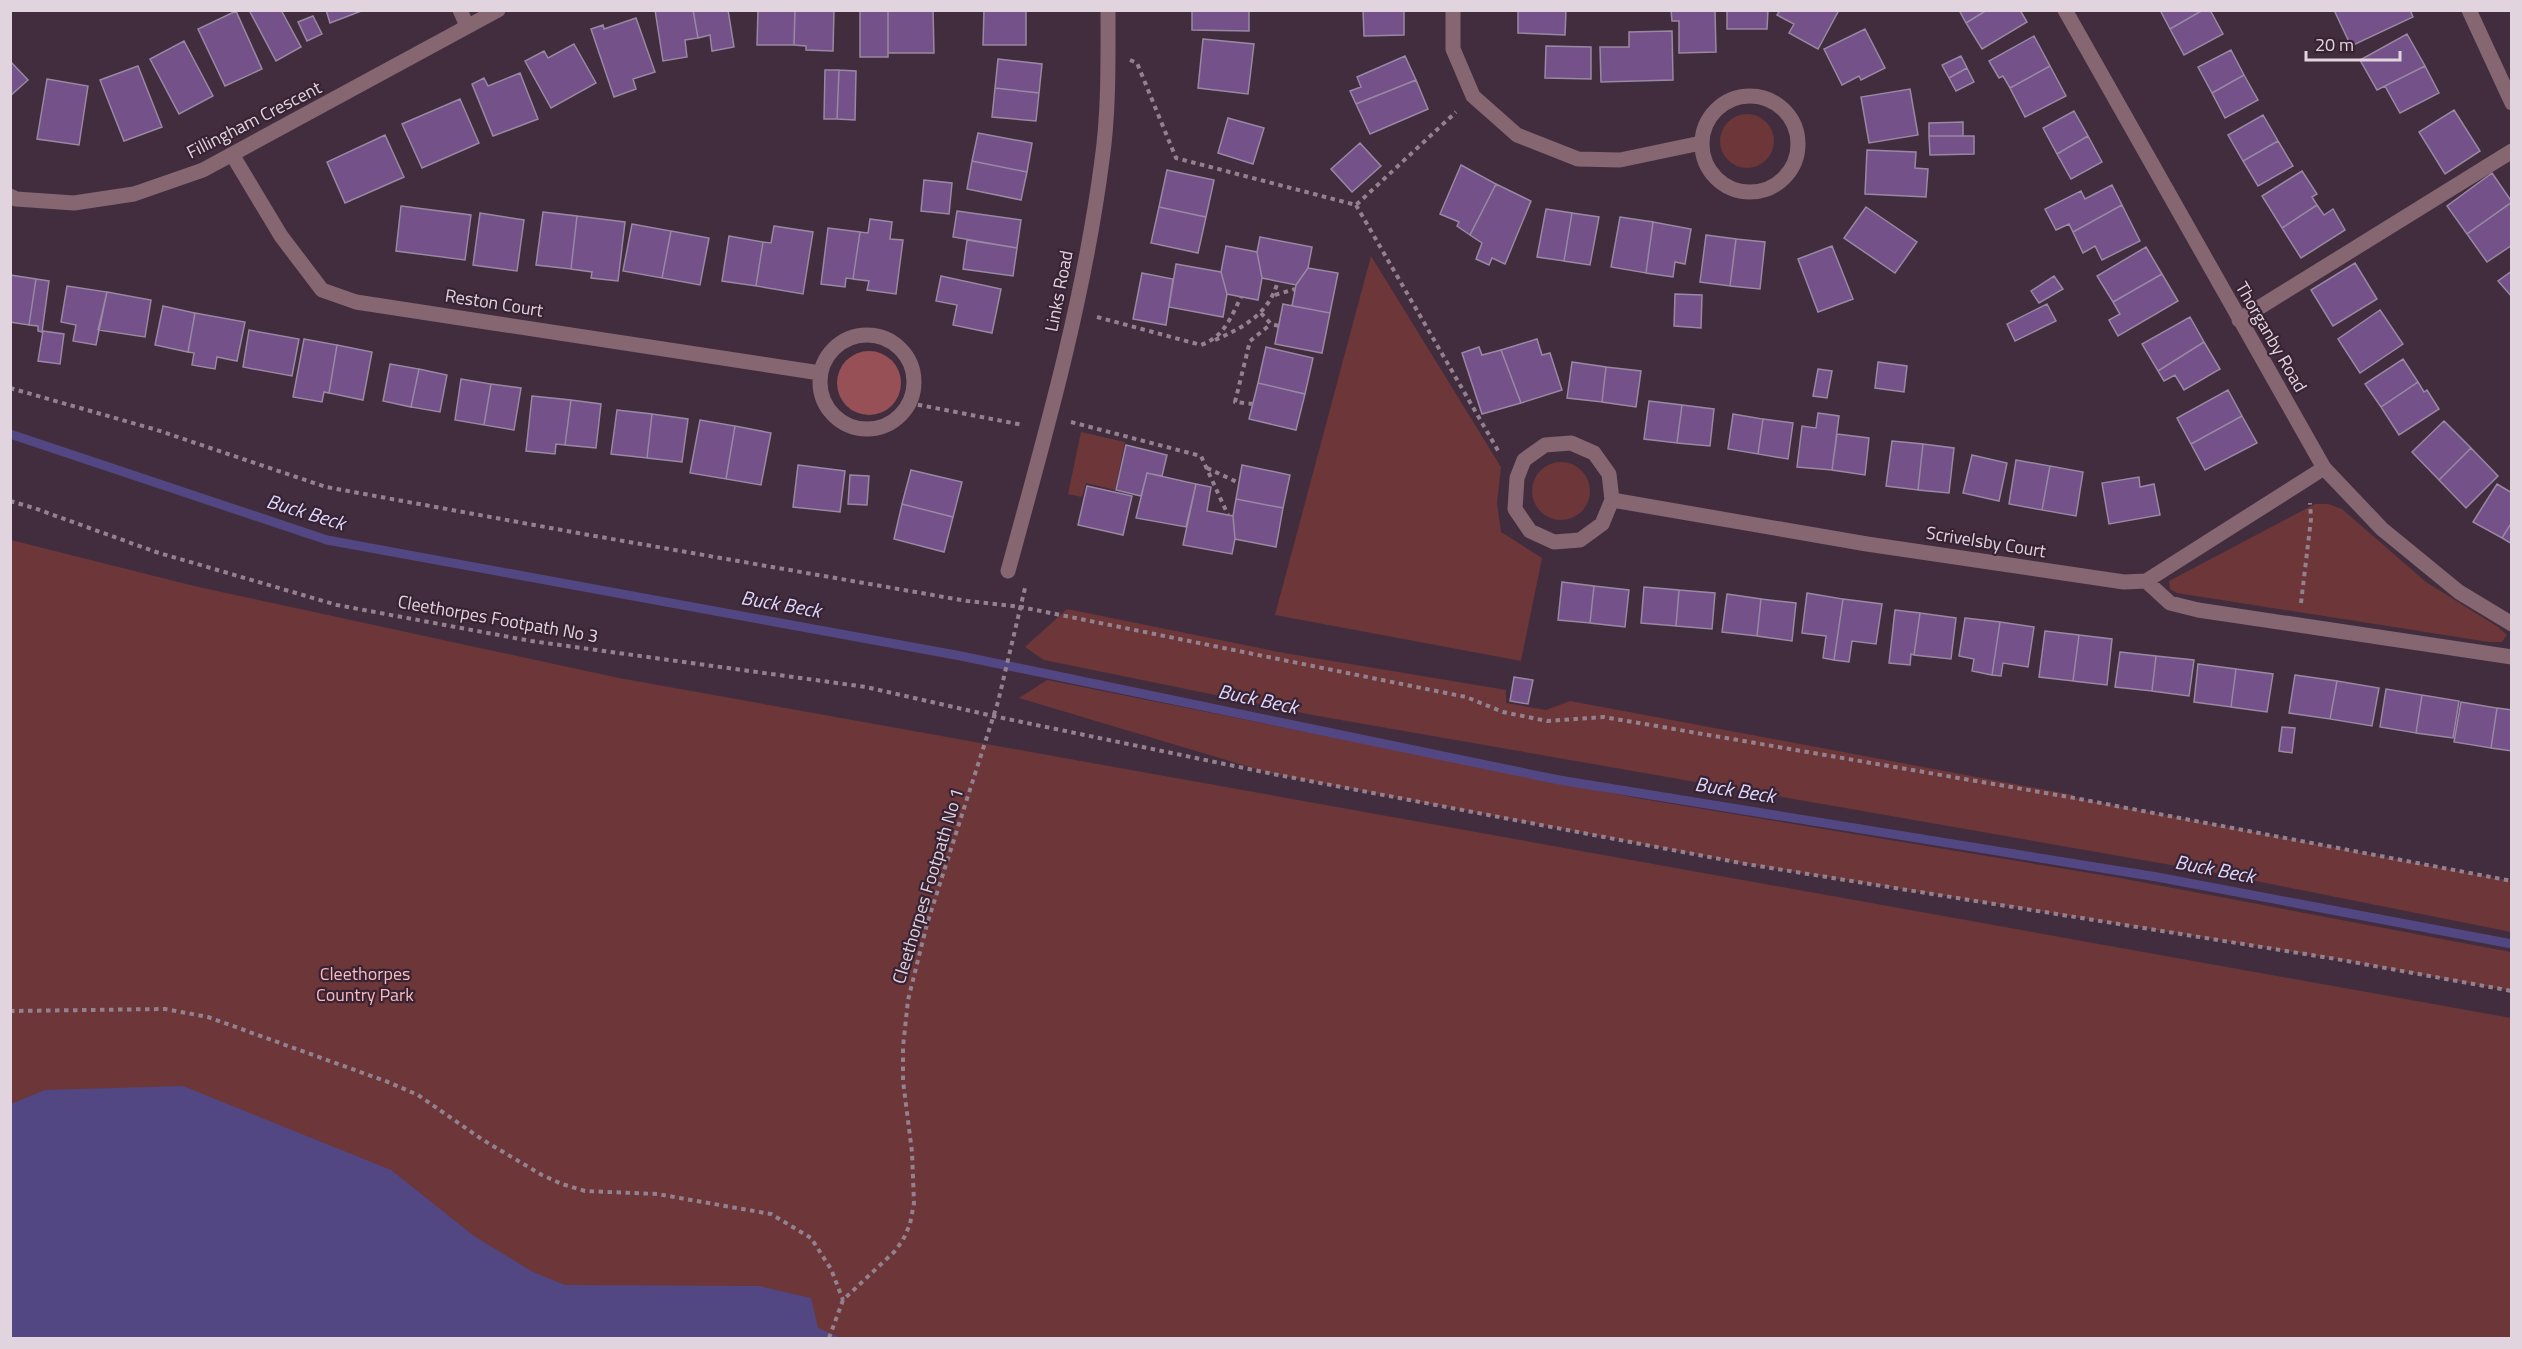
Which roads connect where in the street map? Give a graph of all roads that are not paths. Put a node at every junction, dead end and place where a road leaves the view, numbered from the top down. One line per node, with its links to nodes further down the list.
1 (460, 10): 7 (street)
2 (498, 10): 7 (street, Fillingham Crescent)
3 (1108, 10): 17 (street, Links Road)
4 (1453, 10): 9 (street)
5 (2065, 10): 13 (street, Thorganby Road)
6 (2469, 10): 8 (street)
7 (467, 26): 11 (street, Fillingham Crescent)
8 (2511, 103)
9 (1701, 143): 9 (street)
10 (2511, 151): 13 (street)
11 (232, 156): 12 (street, Fillingham Crescent); 14 (street, Reston Court)
12 (10, 196)
13 (2239, 320): 15 (street, Thorganby Road)
14 (820, 373): 14 (street)
15 (2324, 468): 18 (street); 19 (street, Thorganby Road)
16 (1612, 500): 16 (street); 18 (street, Scrivelsby Court)
17 (1008, 572)
18 (2146, 581): 20 (street)
19 (2511, 624)
20 (2511, 657)

